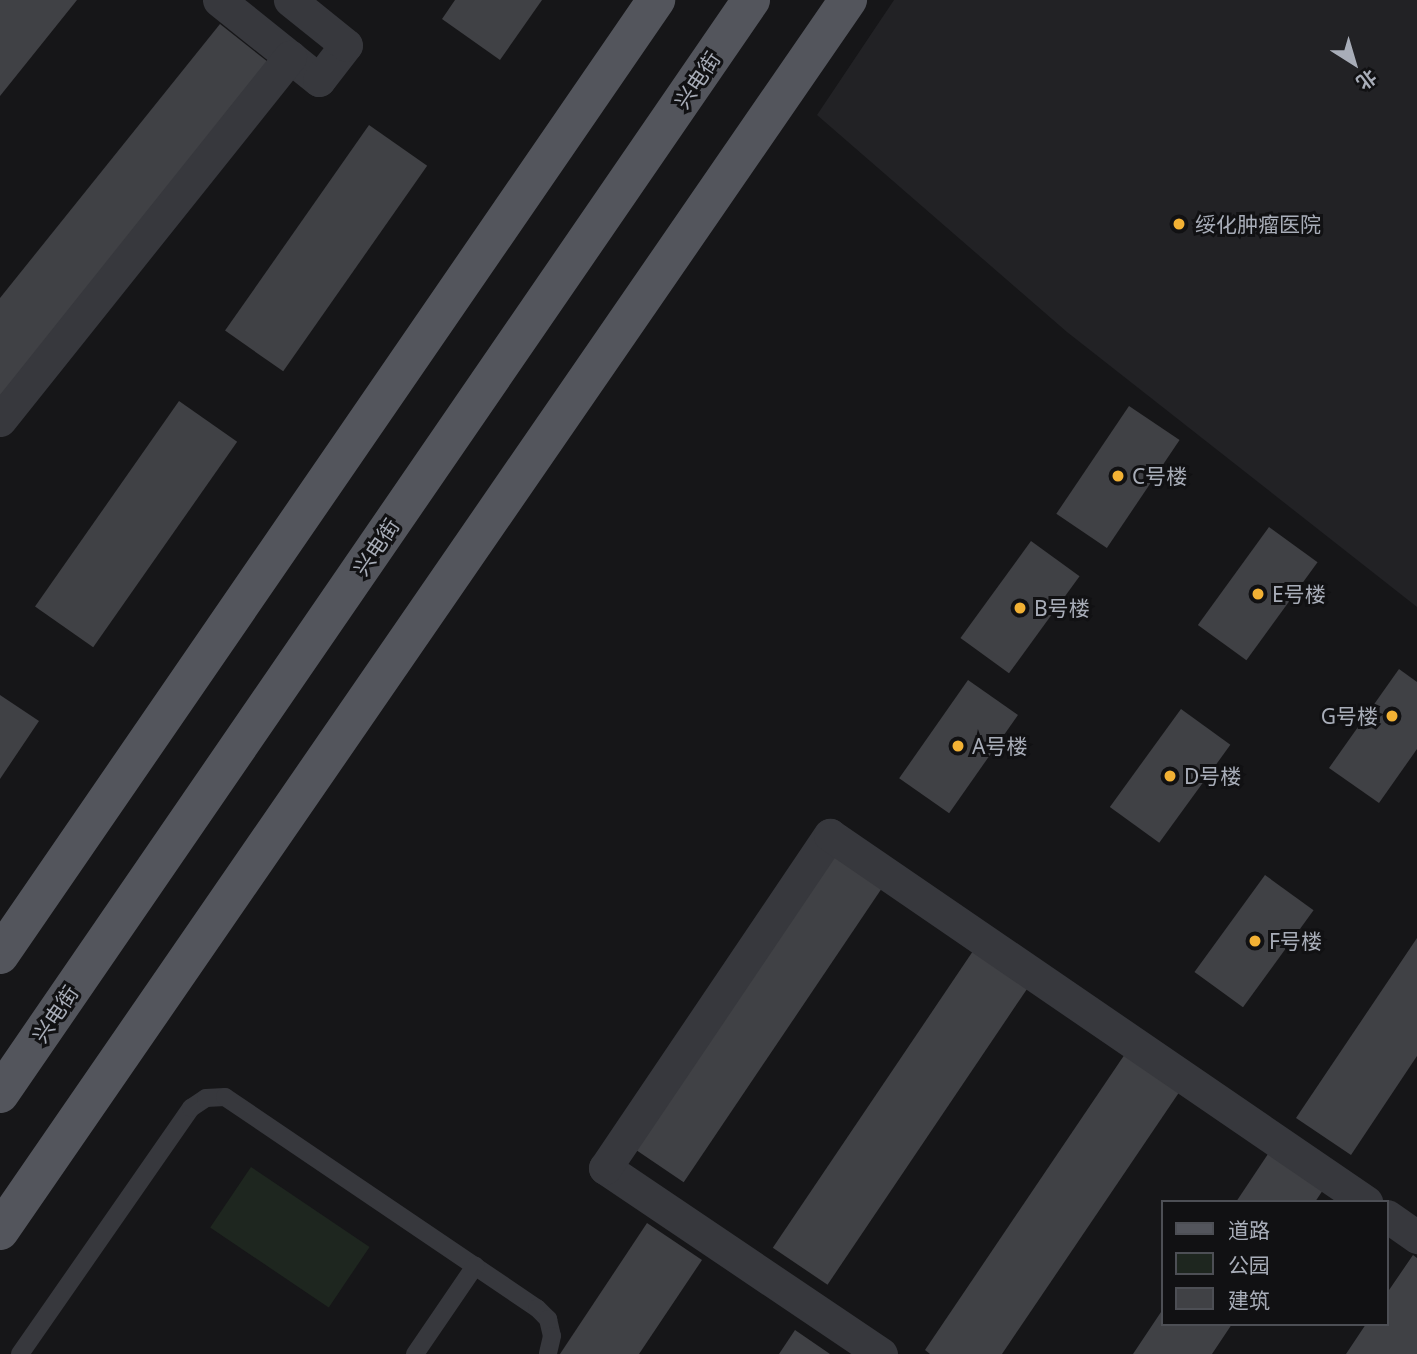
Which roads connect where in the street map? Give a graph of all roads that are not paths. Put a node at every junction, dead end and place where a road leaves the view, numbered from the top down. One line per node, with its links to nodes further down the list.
1 (219, 0): 6 (street)
2 (656, 0): 8 (main road)
3 (751, 0): 9 (main road, 兴电街)
4 (848, 0): 12 (main road)
5 (299, 3): 6 (street)
6 (290, 57): 7 (street)
7 (0, 421)
8 (0, 955)
9 (2, 1087)
10 (1363, 1200): 18 (street)
11 (1389, 1217): 13 (street)
12 (0, 1231)
13 (1417, 1237)
14 (475, 1266): 15 (lane); 16 (lane); 17 (lane)
15 (20, 1354)
16 (415, 1354)
17 (548, 1354)
18 (881, 1354)

